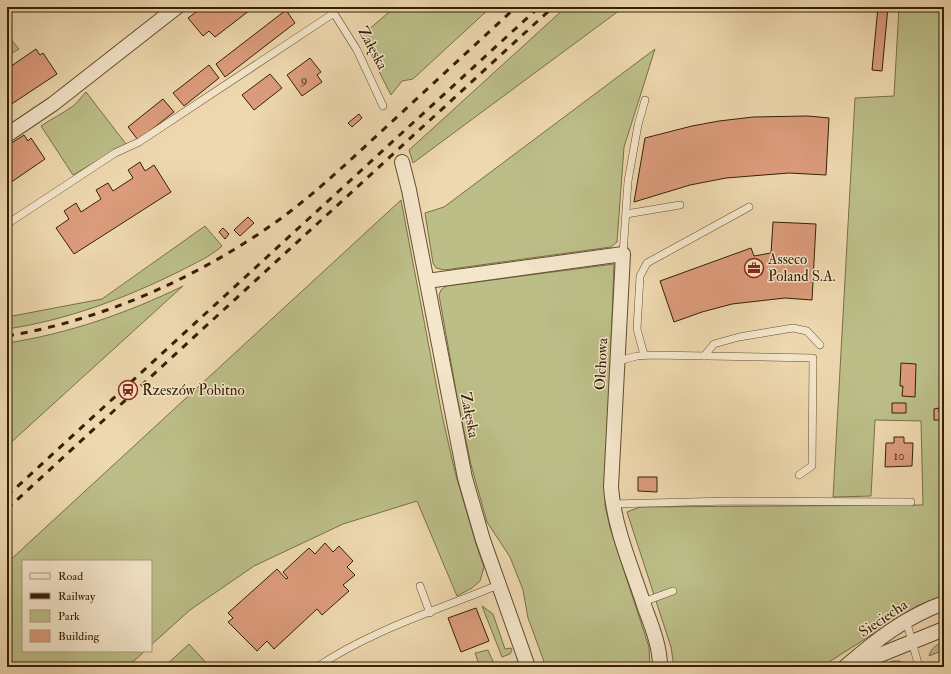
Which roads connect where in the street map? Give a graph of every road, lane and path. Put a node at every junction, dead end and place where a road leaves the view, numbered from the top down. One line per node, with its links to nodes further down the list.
1 (177, 7): 5 (street)
2 (332, 10): 4 (lane, Załęska); 10 (lane)
3 (645, 100): 9 (lane)
4 (383, 106)
5 (7, 135)
6 (402, 162): 12 (street, Załęska)
7 (680, 205): 9 (lane)
8 (749, 207): 14 (lane)
9 (626, 214): 11 (lane)
10 (7, 224)
11 (623, 254): 12 (street); 16 (street, Olchowa)
12 (427, 281): 20 (street, Załęska)
13 (820, 345): 15 (lane)
14 (644, 355): 15 (lane); 16 (lane)
15 (704, 356): 17 (lane)
16 (618, 361): 19 (street, Olchowa)
17 (799, 475)
18 (911, 502): 19 (lane)
19 (612, 504): 23 (street, Olchowa)
20 (498, 585): 25 (lane); 30 (street, Załęska)
21 (420, 586): 25 (lane)
22 (673, 591): 23 (lane)
23 (643, 602): 31 (street, Olchowa)
24 (944, 603): 26 (street, Sieciecha)
25 (430, 613): 29 (lane)
26 (906, 620): 28 (lane); 32 (street, Sieciecha)
27 (944, 629): 28 (street, Sieciecha)
28 (911, 642): 33 (street, Sieciecha); 34 (lane)
29 (317, 667)
30 (528, 667)
31 (660, 667)
32 (845, 667)
33 (850, 667)
34 (919, 667)

